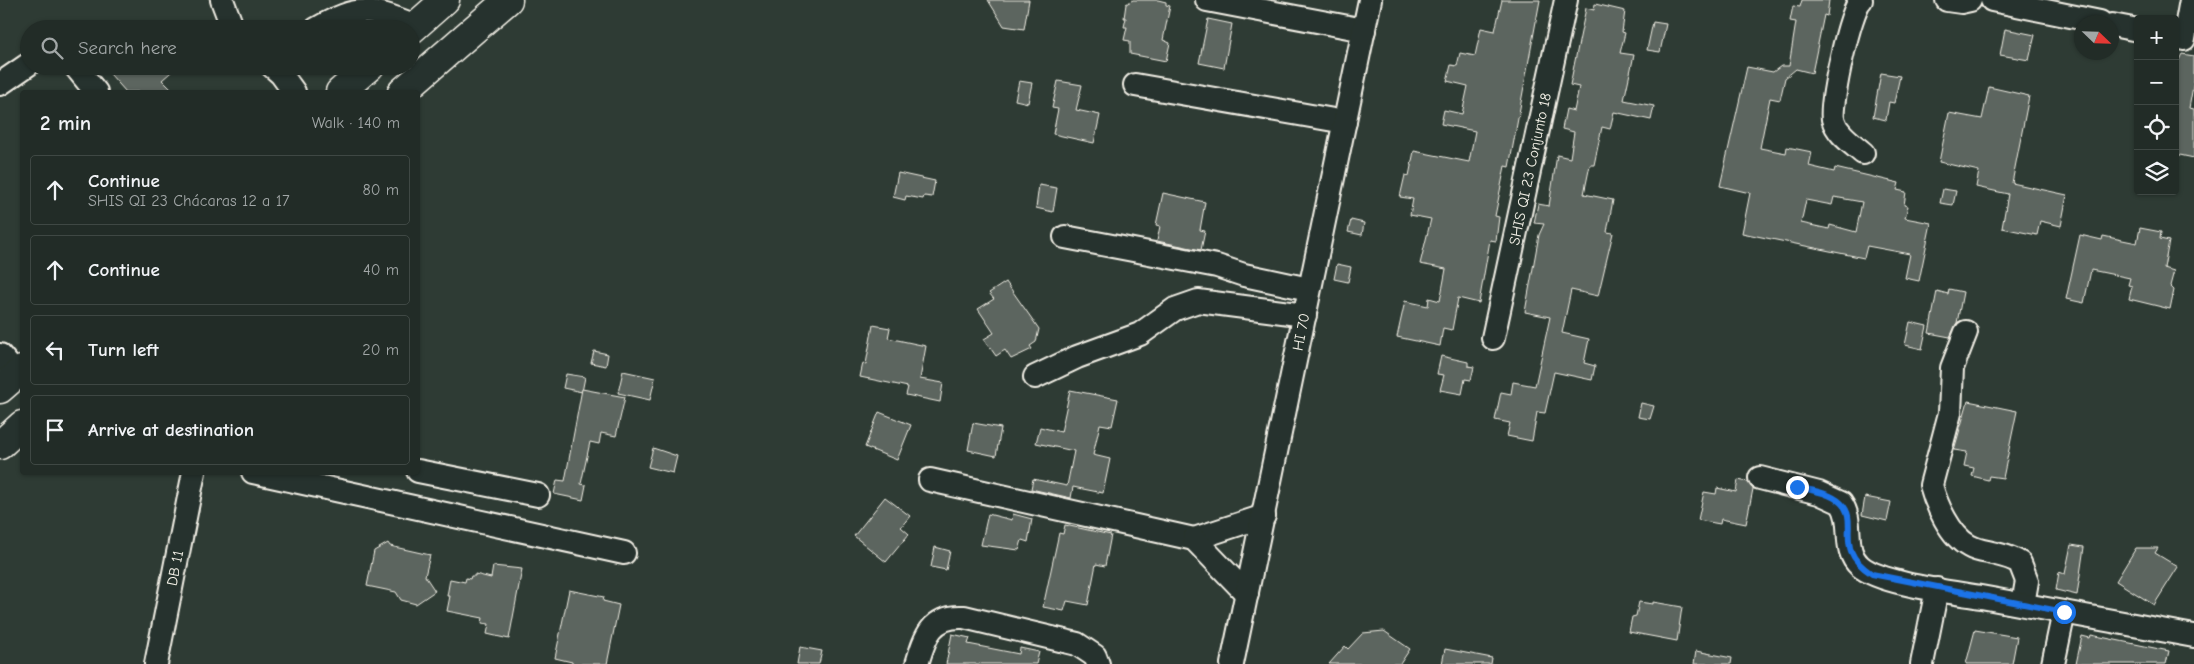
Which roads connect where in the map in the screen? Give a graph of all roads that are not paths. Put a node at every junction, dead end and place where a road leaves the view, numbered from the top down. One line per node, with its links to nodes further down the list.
1 (222, 0): 14 (street)
2 (445, 0): 17 (main road)
3 (459, 0): 12 (main road)
4 (1207, 0): 20 (street)
5 (1370, 0): 20 (street, HI 70)
6 (1566, 0): 38 (street, SHIS QI 23 Conjunto 18)
7 (1861, 0): 33 (street)
8 (1946, 0): 9 (street)
9 (1970, 0)
10 (1992, 0): 13 (street)
11 (2191, 0): 21 (street)
12 (494, 8): 31 (main road)
13 (2074, 17)
14 (230, 20)
15 (335, 20): 16 (street)
16 (397, 20)
17 (420, 23)
18 (2119, 26): 19 (street)
19 (2134, 29)
20 (1364, 30): 32 (street, HI 70)
21 (2184, 39)
22 (20, 70): 26 (street)
23 (82, 75): 28 (street)
24 (282, 75): 29 (street)
25 (360, 75): 30 (main road)
26 (0, 84)
27 (1135, 85): 32 (street)
28 (94, 90)
29 (293, 90)
30 (342, 90)
31 (404, 90)
32 (1345, 122): 35 (street, HI 70)
33 (1863, 153)
34 (1065, 237): 35 (street)
35 (1309, 289): 36 (street, HI 70)
36 (1305, 315): 39 (street); 46 (street, HI 70)
37 (1966, 332): 51 (street)
38 (1493, 338)
39 (1034, 377)
40 (420, 471): 45 (street)
41 (193, 475): 54 (street, DB 11)
42 (267, 475): 48 (street)
43 (1760, 478): 49 (street)
44 (930, 480): 47 (street)
45 (538, 495)
46 (1264, 516): 47 (street); 50 (street, HI 70)
47 (1194, 539): 50 (street)
48 (624, 553)
49 (1937, 589): 51 (street); 58 (street)
50 (1247, 594): 57 (street, HI 70)
51 (2022, 604): 52 (street)
52 (2064, 612): 53 (street); 59 (street)
53 (2194, 636)
54 (156, 664)
55 (917, 664): 56 (street)
56 (1098, 664)
57 (1232, 664)
58 (1922, 664)
59 (2053, 664)

